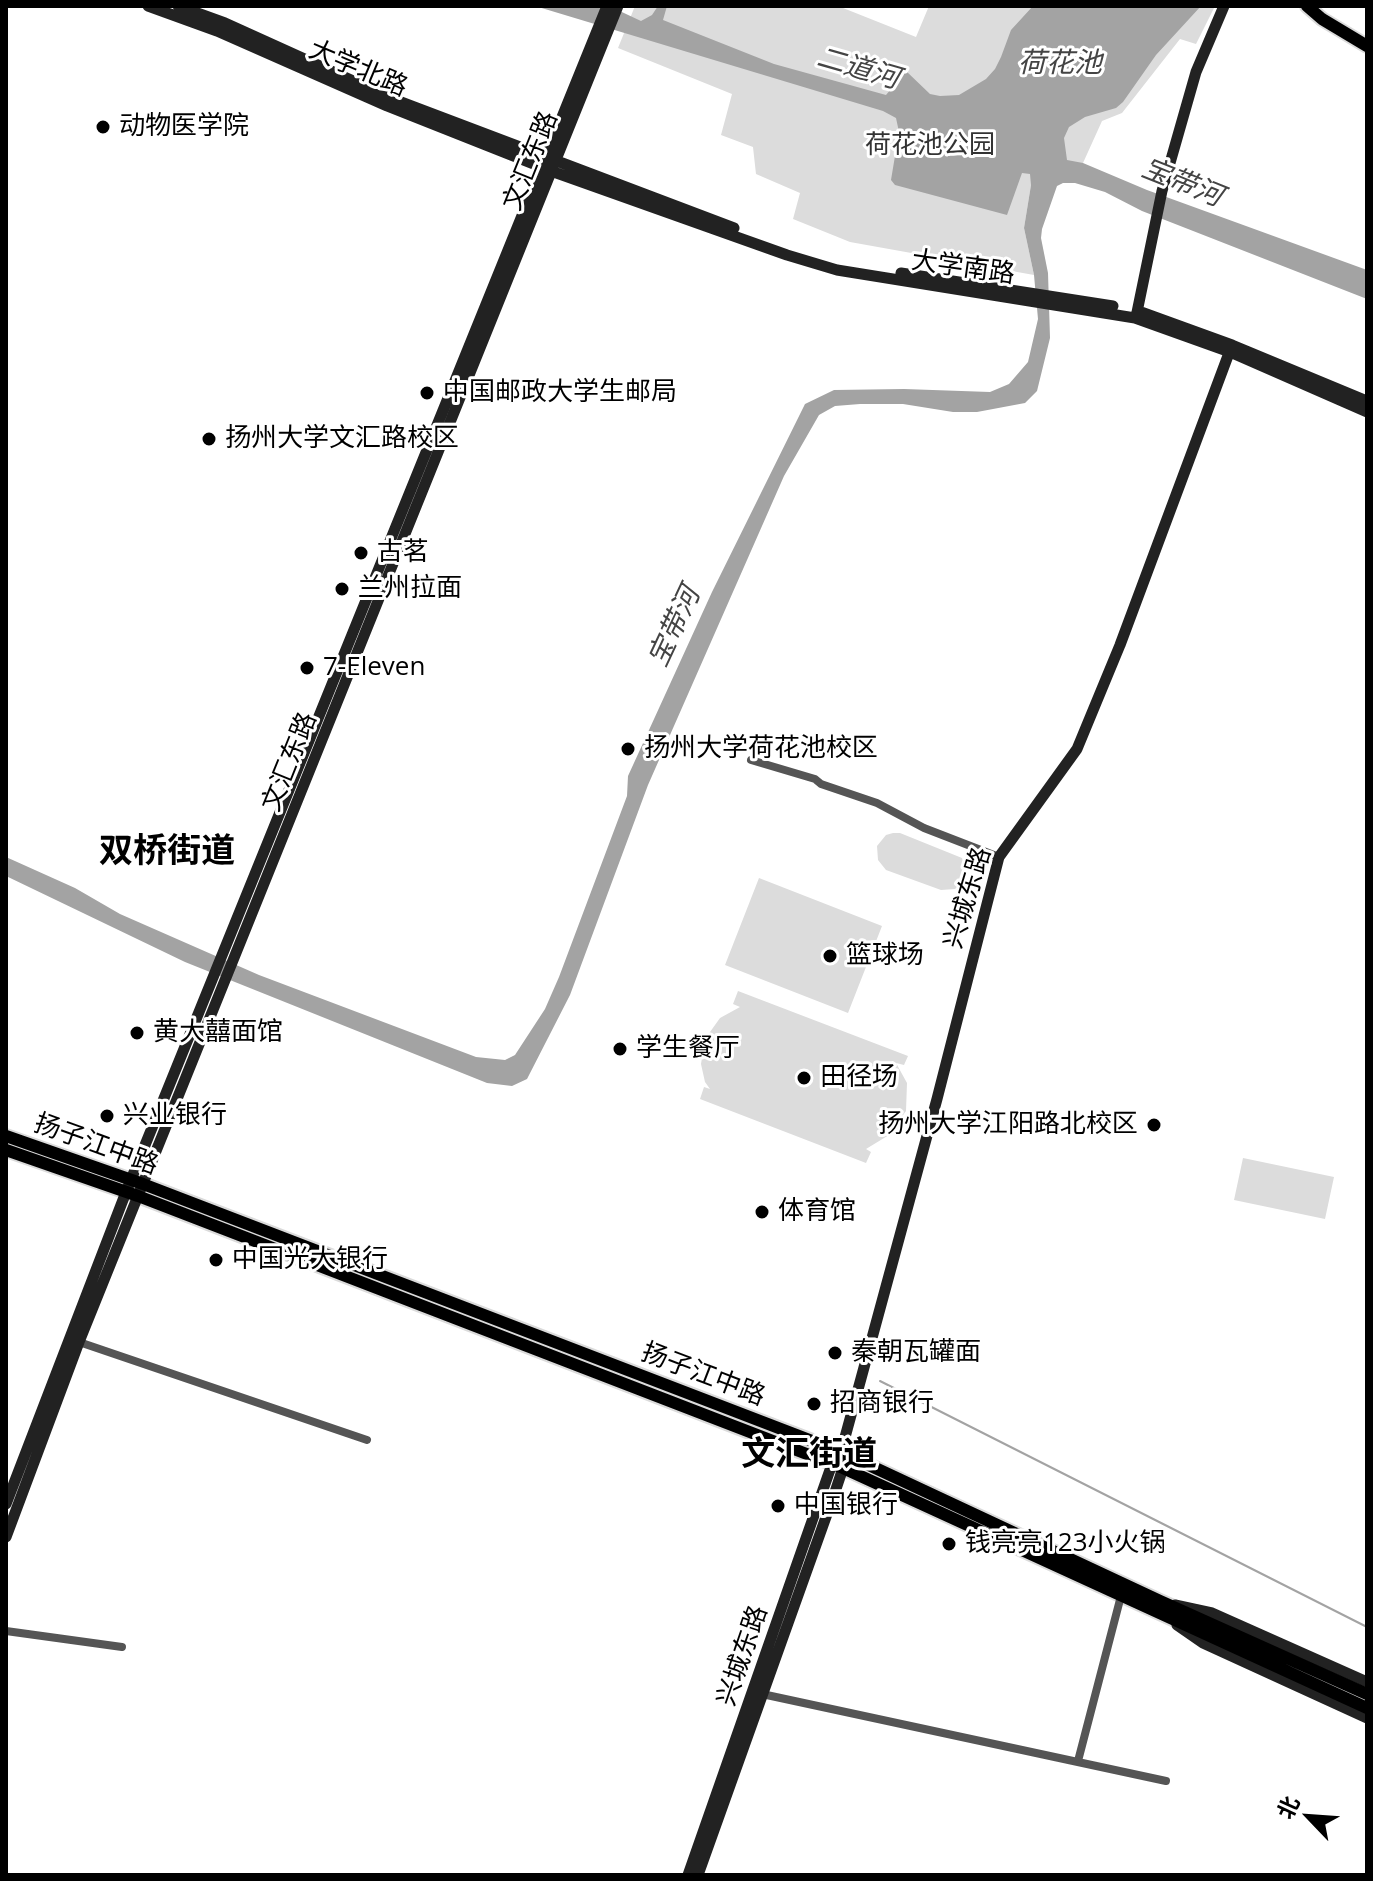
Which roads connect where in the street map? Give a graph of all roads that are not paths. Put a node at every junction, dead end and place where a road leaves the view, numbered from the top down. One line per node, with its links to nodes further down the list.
1 (148, 6): 11 (street, 大学北路)
2 (178, 6): 11 (street, 大学北路)
3 (607, 6): 8 (street, 文汇东路)
4 (618, 6): 8 (street, 文汇东路)
5 (1224, 6): 12 (street)
6 (1307, 6): 10 (main road)
7 (1319, 6): 9 (main road)
8 (600, 36): 11 (street, 文汇东路)
9 (1367, 37)
10 (1367, 46)
11 (548, 165): 12 (street, 大学南路); 20 (street, 文汇东路)
12 (1136, 314): 13 (street, 大学南路)
13 (1231, 348): 14 (street, 大学南路); 15 (street, 大学南路); 17 (street, 兴城东路)
14 (1367, 401)
15 (1367, 412)
16 (751, 760): 17 (street)
17 (999, 857): 23 (street, 兴城东路)
18 (6, 1136): 20 (main road, 扬子江中路)
19 (6, 1150): 20 (main road, 扬子江中路)
20 (134, 1188): 21 (street, 文汇东路); 23 (main road, 扬子江中路); 24 (main road, 扬子江中路); 25 (street, 文汇东路)
21 (79, 1342): 22 (street); 26 (street, 文汇东路)
22 (367, 1440)
23 (841, 1452): 24 (street, 兴城东路); 27 (main road, 扬子江中路)
24 (837, 1466): 27 (main road, 扬子江中路); 32 (street, 兴城东路); 38 (street, 兴城东路)
25 (6, 1504)
26 (6, 1537)
27 (1123, 1589): 28 (main road, 扬子江中路); 36 (street)
28 (1158, 1606): 31 (street); 33 (main road, 扬子江中路); 34 (main road, 扬子江中路); 35 (street)
29 (6, 1631): 30 (street)
30 (122, 1647)
31 (1367, 1682)
32 (762, 1694): 36 (street); 39 (street, 兴城东路)
33 (1367, 1694)
34 (1367, 1708)
35 (1367, 1718)
36 (1078, 1761): 37 (street)
37 (1166, 1781)
38 (688, 1875)
39 (698, 1875)

